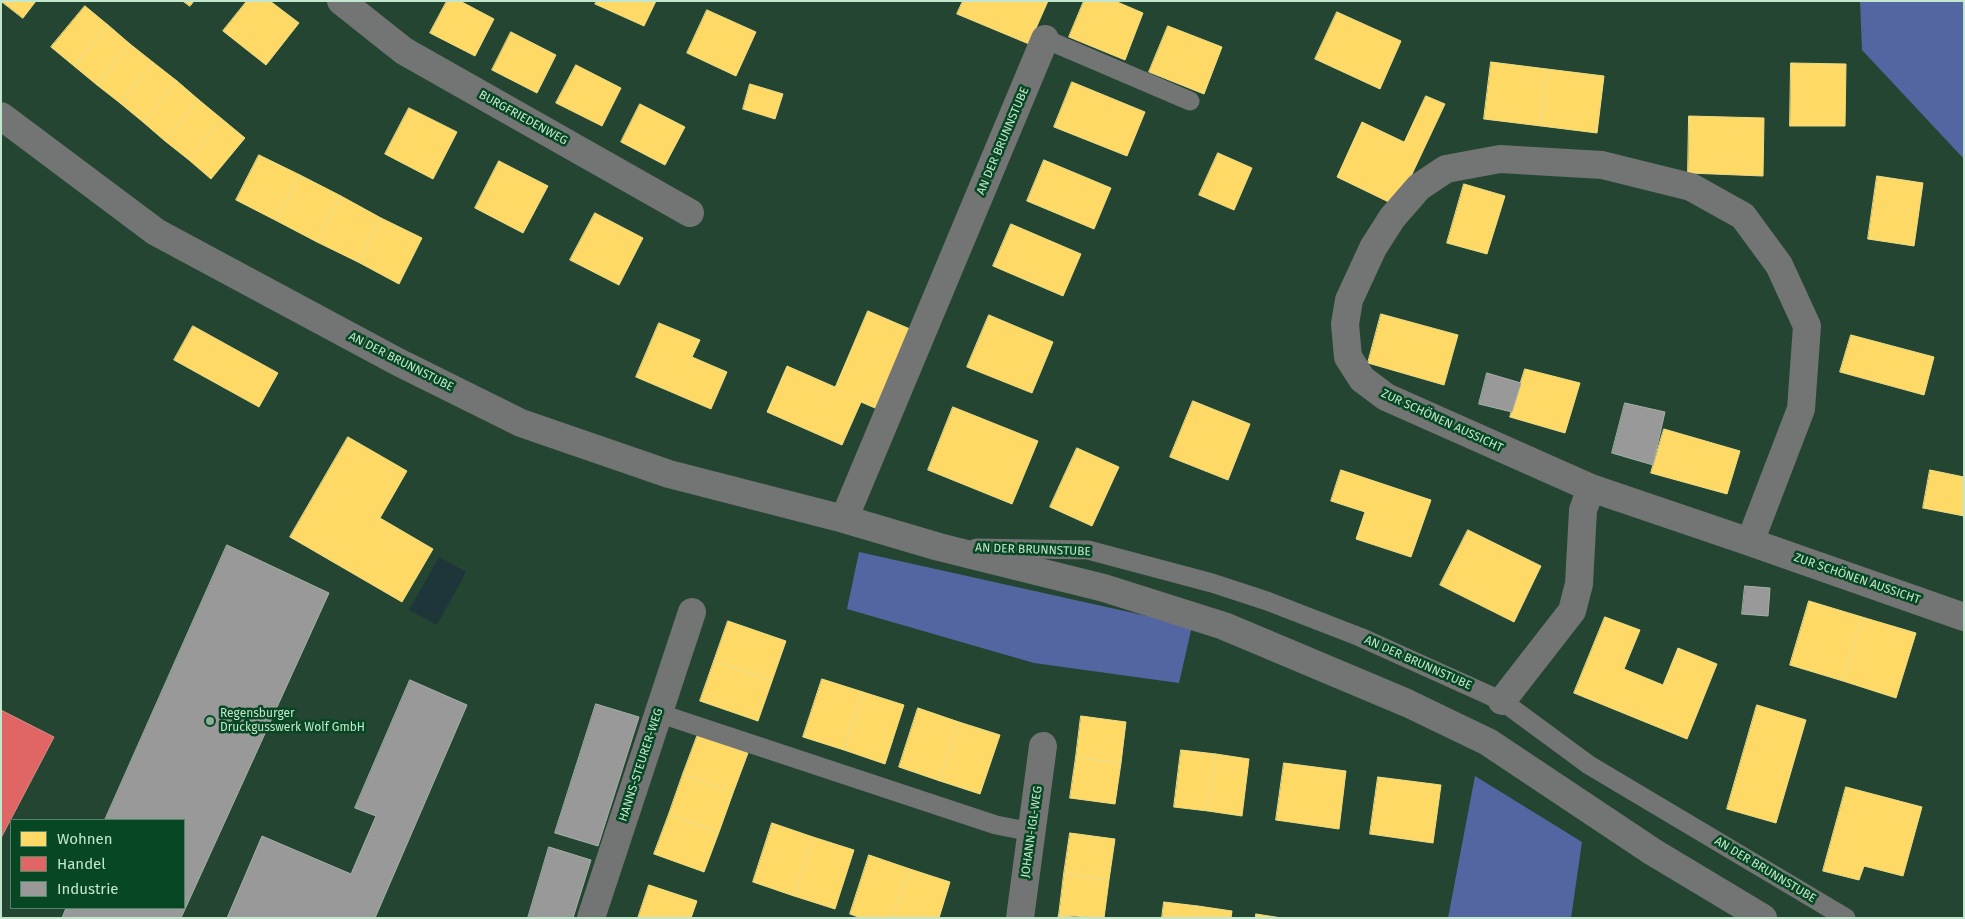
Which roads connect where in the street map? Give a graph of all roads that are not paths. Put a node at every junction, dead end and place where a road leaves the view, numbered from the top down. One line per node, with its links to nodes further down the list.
1 (358, 6): 5 (street, BURGFRIEDENWEG)
2 (1045, 40): 3 (lane); 7 (street, AN DER BRUNNSTUBE)
3 (1190, 101)
4 (1, 116): 7 (street, AN DER BRUNNSTUBE)
5 (690, 213)
6 (1591, 488): 8 (street, ZUR SCHÖNEN AUSSICHT); 8 (street, ZUR SCHÖNEN AUSSICHT); 12 (street)
7 (844, 518): 9 (street, AN DER BRUNNSTUBE)
8 (1750, 542): 11 (street, ZUR SCHÖNEN AUSSICHT)
9 (939, 547): 12 (lane, AN DER BRUNNSTUBE); 18 (street, AN DER BRUNNSTUBE)
10 (692, 612): 13 (street, HANNS-STEURER-WEG)
11 (1964, 617)
12 (1502, 701): 19 (lane, AN DER BRUNNSTUBE)
13 (658, 713): 15 (lane); 16 (street, HANNS-STEURER-WEG)
14 (1043, 746): 15 (street, JOHANN-IGL-WEG)
15 (1032, 832): 17 (street, JOHANN-IGL-WEG)
16 (591, 918)
17 (1020, 918)
18 (1763, 918)
19 (1846, 918)

